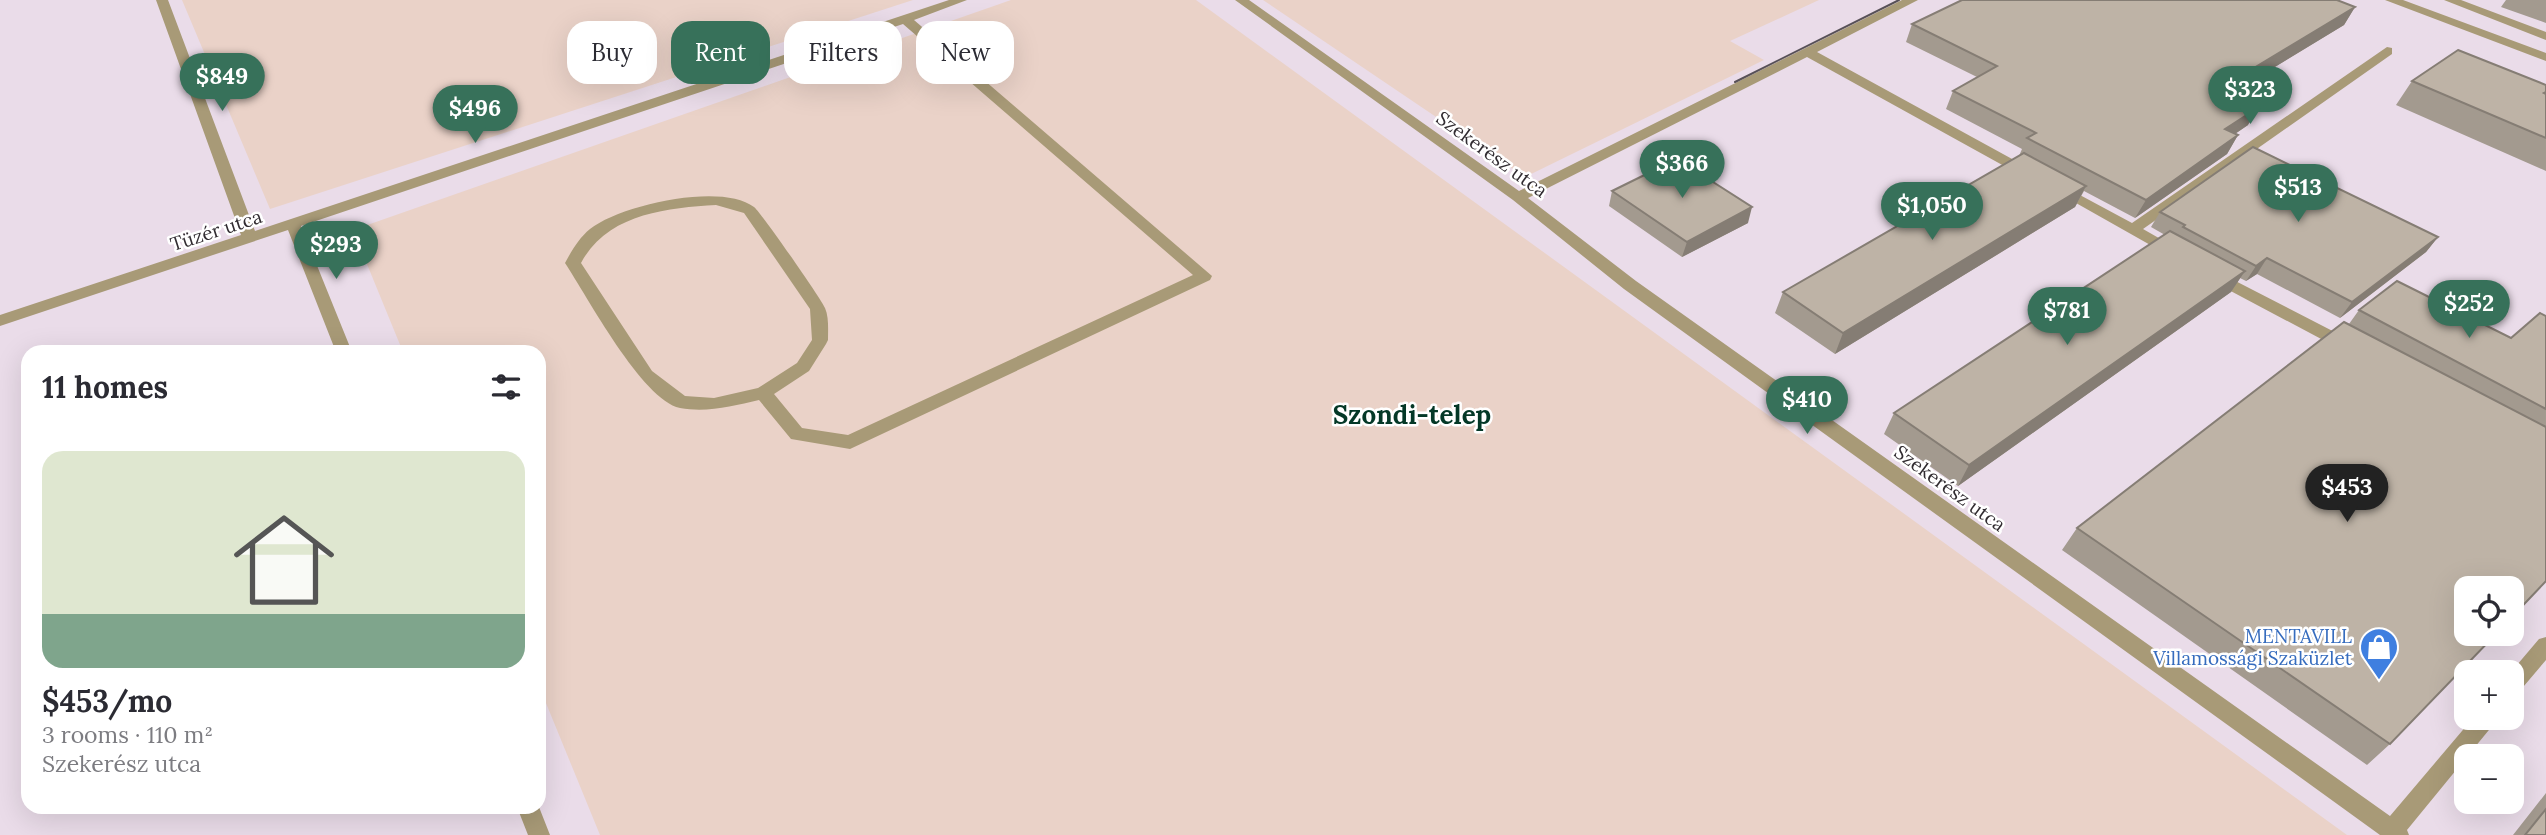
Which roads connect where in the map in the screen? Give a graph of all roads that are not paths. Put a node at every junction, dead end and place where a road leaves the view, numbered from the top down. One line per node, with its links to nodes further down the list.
1 (162, 0): 17 (street)
2 (961, 0): 8 (street, Tüzér utca)
3 (1241, 0): 14 (street, Szekerész utca)
4 (1912, 0): 12 (street)
5 (2450, 0): 9 (street)
6 (2468, 0): 9 (street)
7 (2395, 1): 13 (street)
8 (905, 19): 15 (street, Tüzér utca); 21 (street)
9 (2531, 31): 10 (street)
10 (2546, 36)
11 (2387, 51): 16 (street)
12 (1809, 53): 14 (street); 16 (street)
13 (2546, 57)
14 (1518, 197): 26 (street, Szekerész utca)
15 (293, 224): 17 (street, Tüzér utca); 19 (street)
16 (2132, 230): 20 (street)
17 (250, 239): 18 (street, Tüzér utca)
18 (0, 321)
19 (341, 345)
20 (2364, 355)
21 (763, 393): 21 (street)
22 (2546, 645): 23 (street)
23 (2524, 671)
24 (2477, 730): 26 (street)
25 (530, 814): 27 (street)
26 (2395, 833)
27 (539, 835)

